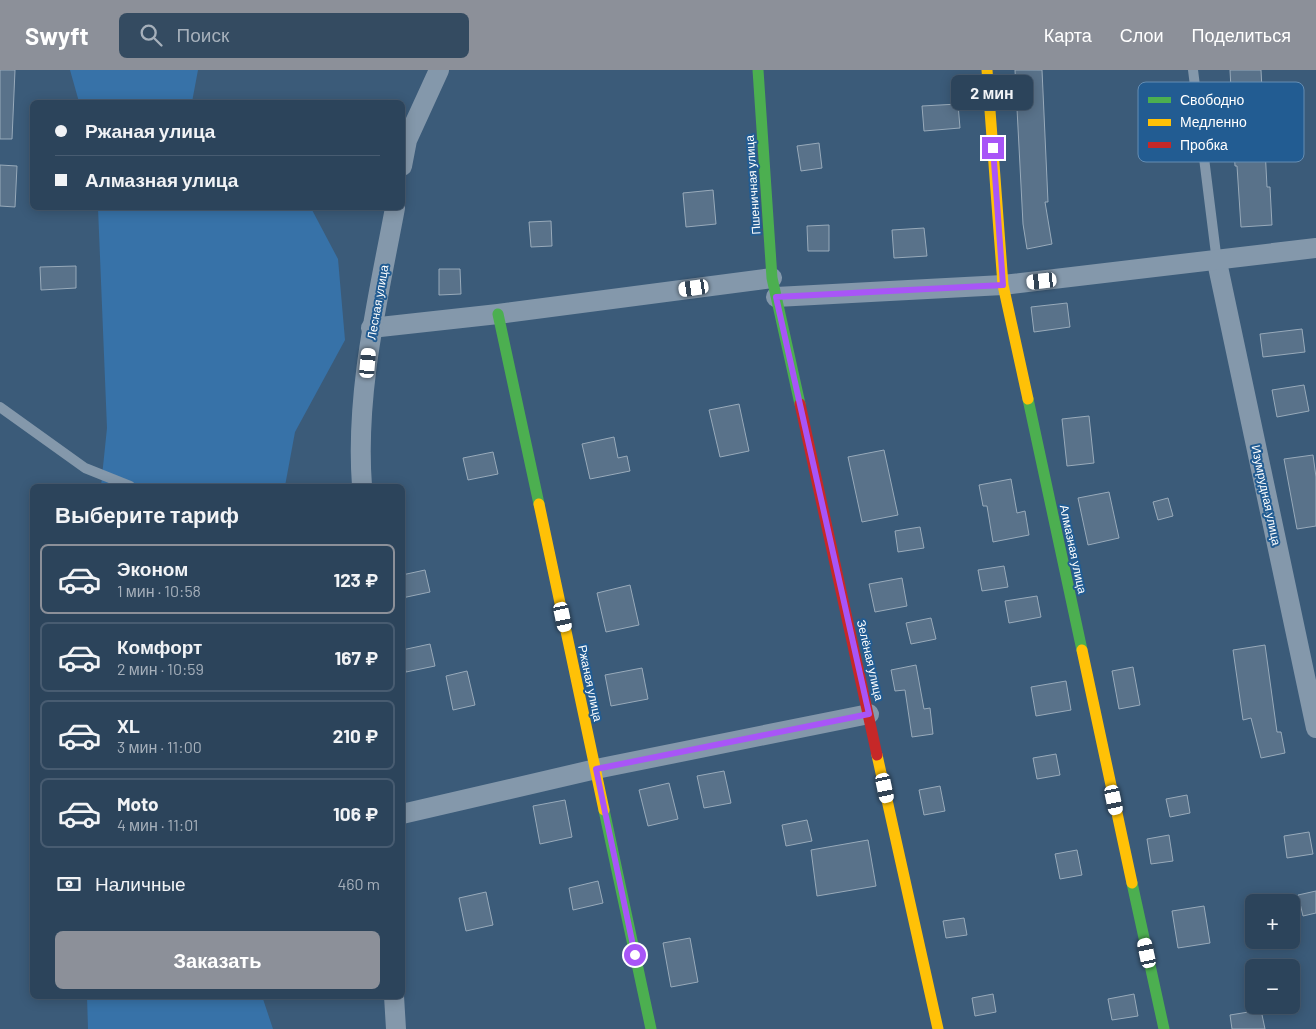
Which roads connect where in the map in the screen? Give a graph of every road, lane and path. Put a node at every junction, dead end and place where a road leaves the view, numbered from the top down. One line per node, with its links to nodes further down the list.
1 (439, 70): 4 (street)
2 (758, 70): 10 (street, Пшеничная улица)
3 (987, 70): 9 (street, Алмазная улица)
4 (405, 150)
5 (1204, 162): 8 (lane)
6 (395, 210): 12 (street, Лесная улица)
7 (1316, 248): 8 (street)
8 (1217, 262): 9 (street); 17 (street, Изумрудная улица)
9 (1003, 285): 10 (street); 24 (street, Алмазная улица)
10 (774, 288): 11 (street); 16 (street, Зелёная улица)
11 (498, 314): 12 (street); 18 (street, Ржаная улица)
12 (371, 328): 15 (street, Лесная улица)
13 (0, 407): 14 (lane)
14 (125, 484)
15 (362, 484)
16 (869, 714): 18 (street); 23 (street, Зелёная улица)
17 (1316, 728)
18 (596, 769): 19 (street); 22 (street, Ржаная улица)
19 (405, 813)
20 (394, 999): 21 (street)
21 (396, 1029)
22 (651, 1029)
23 (938, 1029)
24 (1164, 1029)

